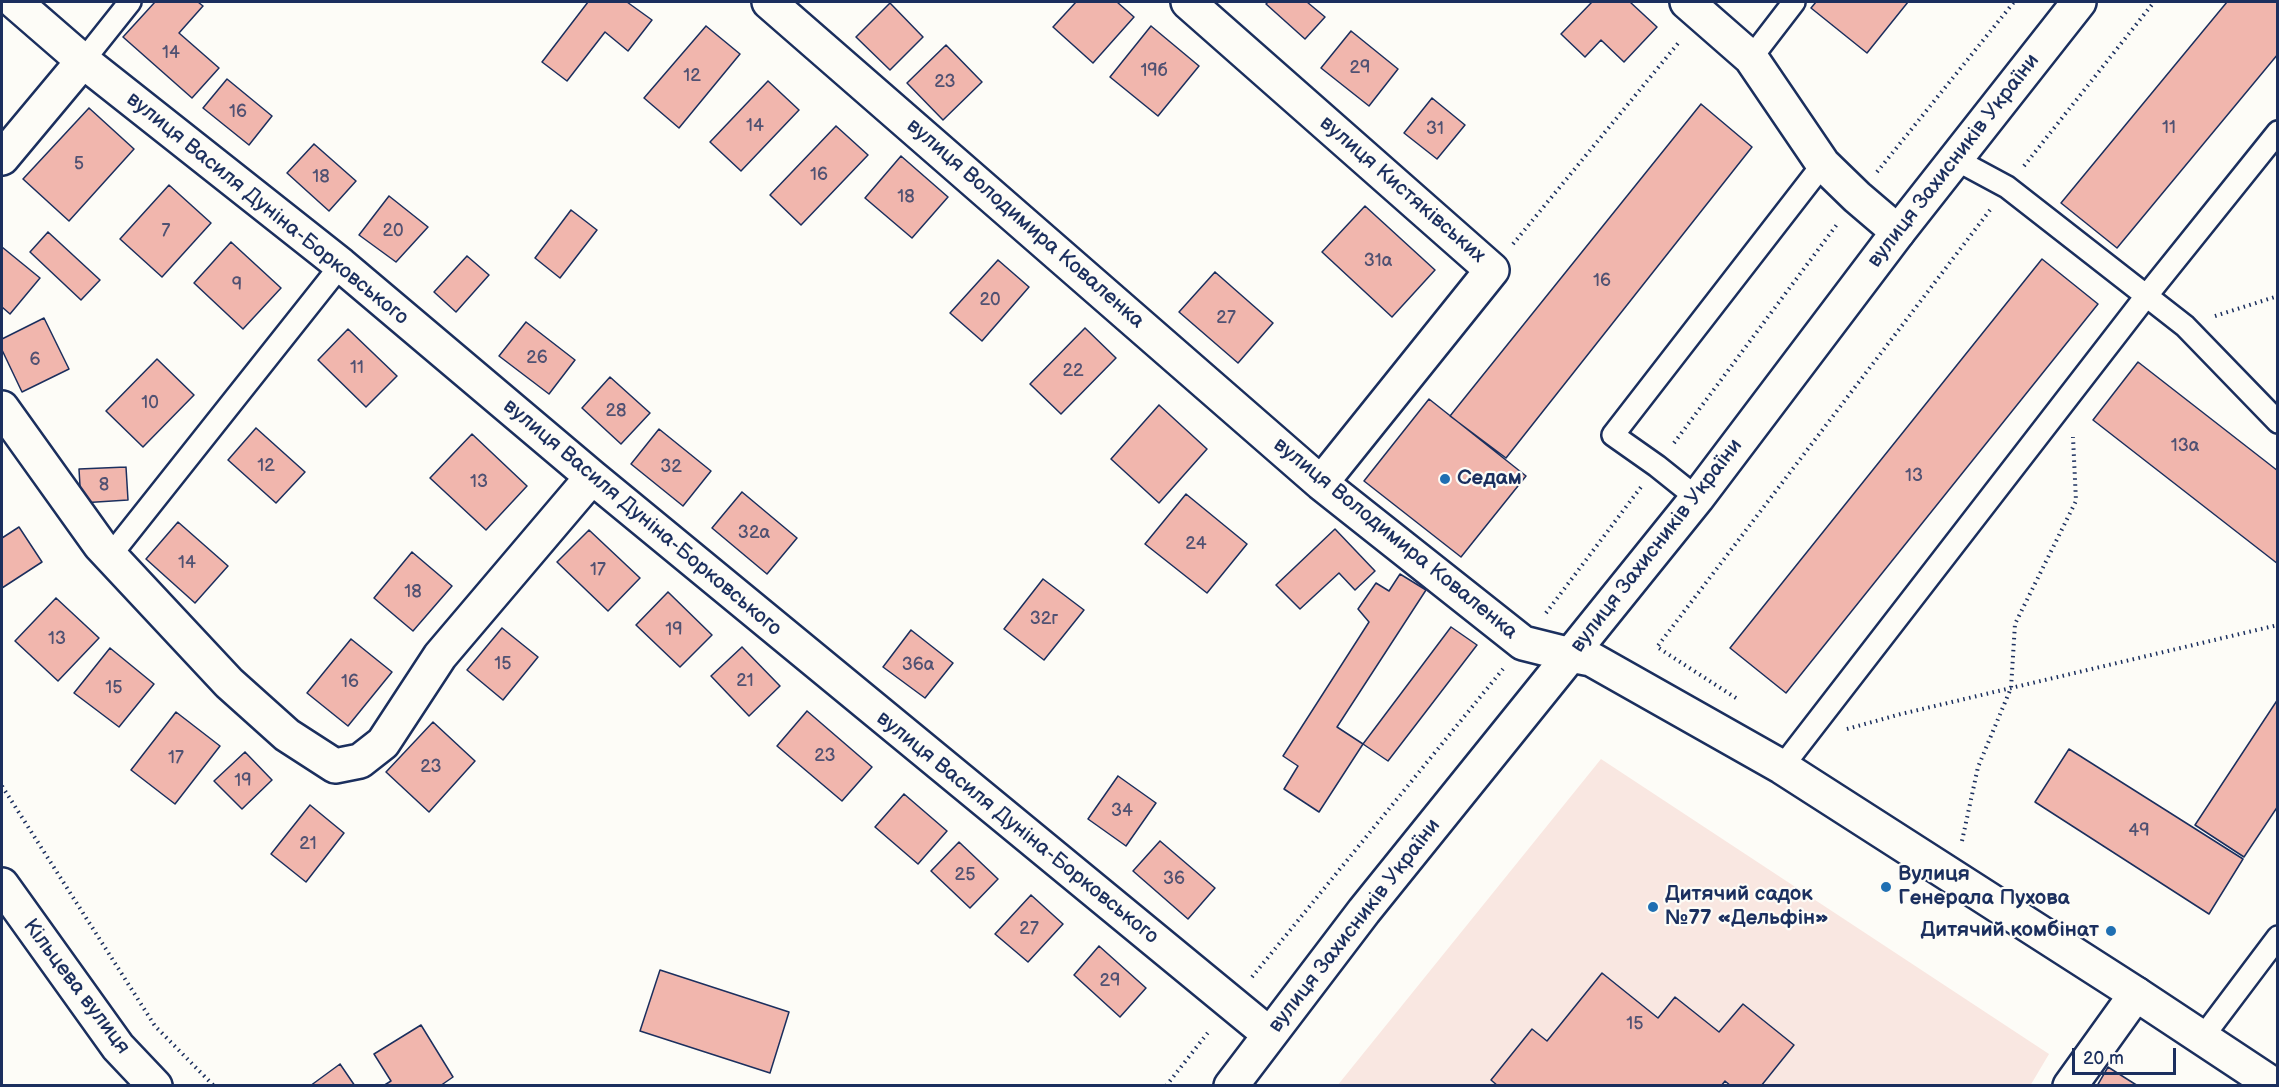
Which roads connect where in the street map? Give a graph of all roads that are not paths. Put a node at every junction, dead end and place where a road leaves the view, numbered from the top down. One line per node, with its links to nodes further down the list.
1 (15, 2): 9 (street, вулиця Василя Дуніна-Борковського)
2 (130, 2): 9 (lane)
3 (769, 2): 20 (street, вулиця Володимира Коваленка)
4 (1188, 2): 20 (street, вулиця Кистяківських)
5 (1794, 2): 8 (lane)
6 (2079, 2): 12 (street, вулиця Захисників України)
7 (1694, 8): 8 (street)
8 (1751, 58): 13 (street)
9 (83, 60): 11 (street); 15 (street, вулиця Василя Дуніна-Борковського)
10 (2277, 132): 16 (lane)
11 (2, 158)
12 (1955, 159): 14 (street, вулиця Захисників України); 16 (lane)
13 (1823, 164): 14 (street); 21 (lane)
14 (1898, 232): 21 (street, вулиця Захисників України)
15 (341, 265): 19 (street, вулиця Василя Дуніна-Борковського); 22 (lane)
16 (2147, 295): 18 (lane); 24 (lane)
17 (2, 408): 22 (street)
18 (2277, 422)
19 (592, 477): 22 (street); 28 (street, вулиця Василя Дуніна-Борковського)
20 (1322, 483): 23 (street, вулиця Володимира Коваленка)
21 (1697, 498): 23 (street, вулиця Захисників України)
22 (110, 556)
23 (1571, 655): 24 (street, вулиця Володимира Коваленка); 28 (street, вулиця Захисників України)
24 (1782, 768): 27 (street, вулиця Володимира Коваленка)
25 (2, 885): 30 (street, Кільцева вулиця)
26 (2277, 937): 29 (lane)
27 (2136, 994): 29 (street, вулиця Володимира Коваленка); 32 (street)
28 (1269, 1035): 31 (street, вулиця Захисників України)
29 (2202, 1038): 33 (street, вулиця Володимира Коваленка)
30 (155, 1086)
31 (1231, 1086)
32 (2070, 1086)
33 (2275, 1086)

